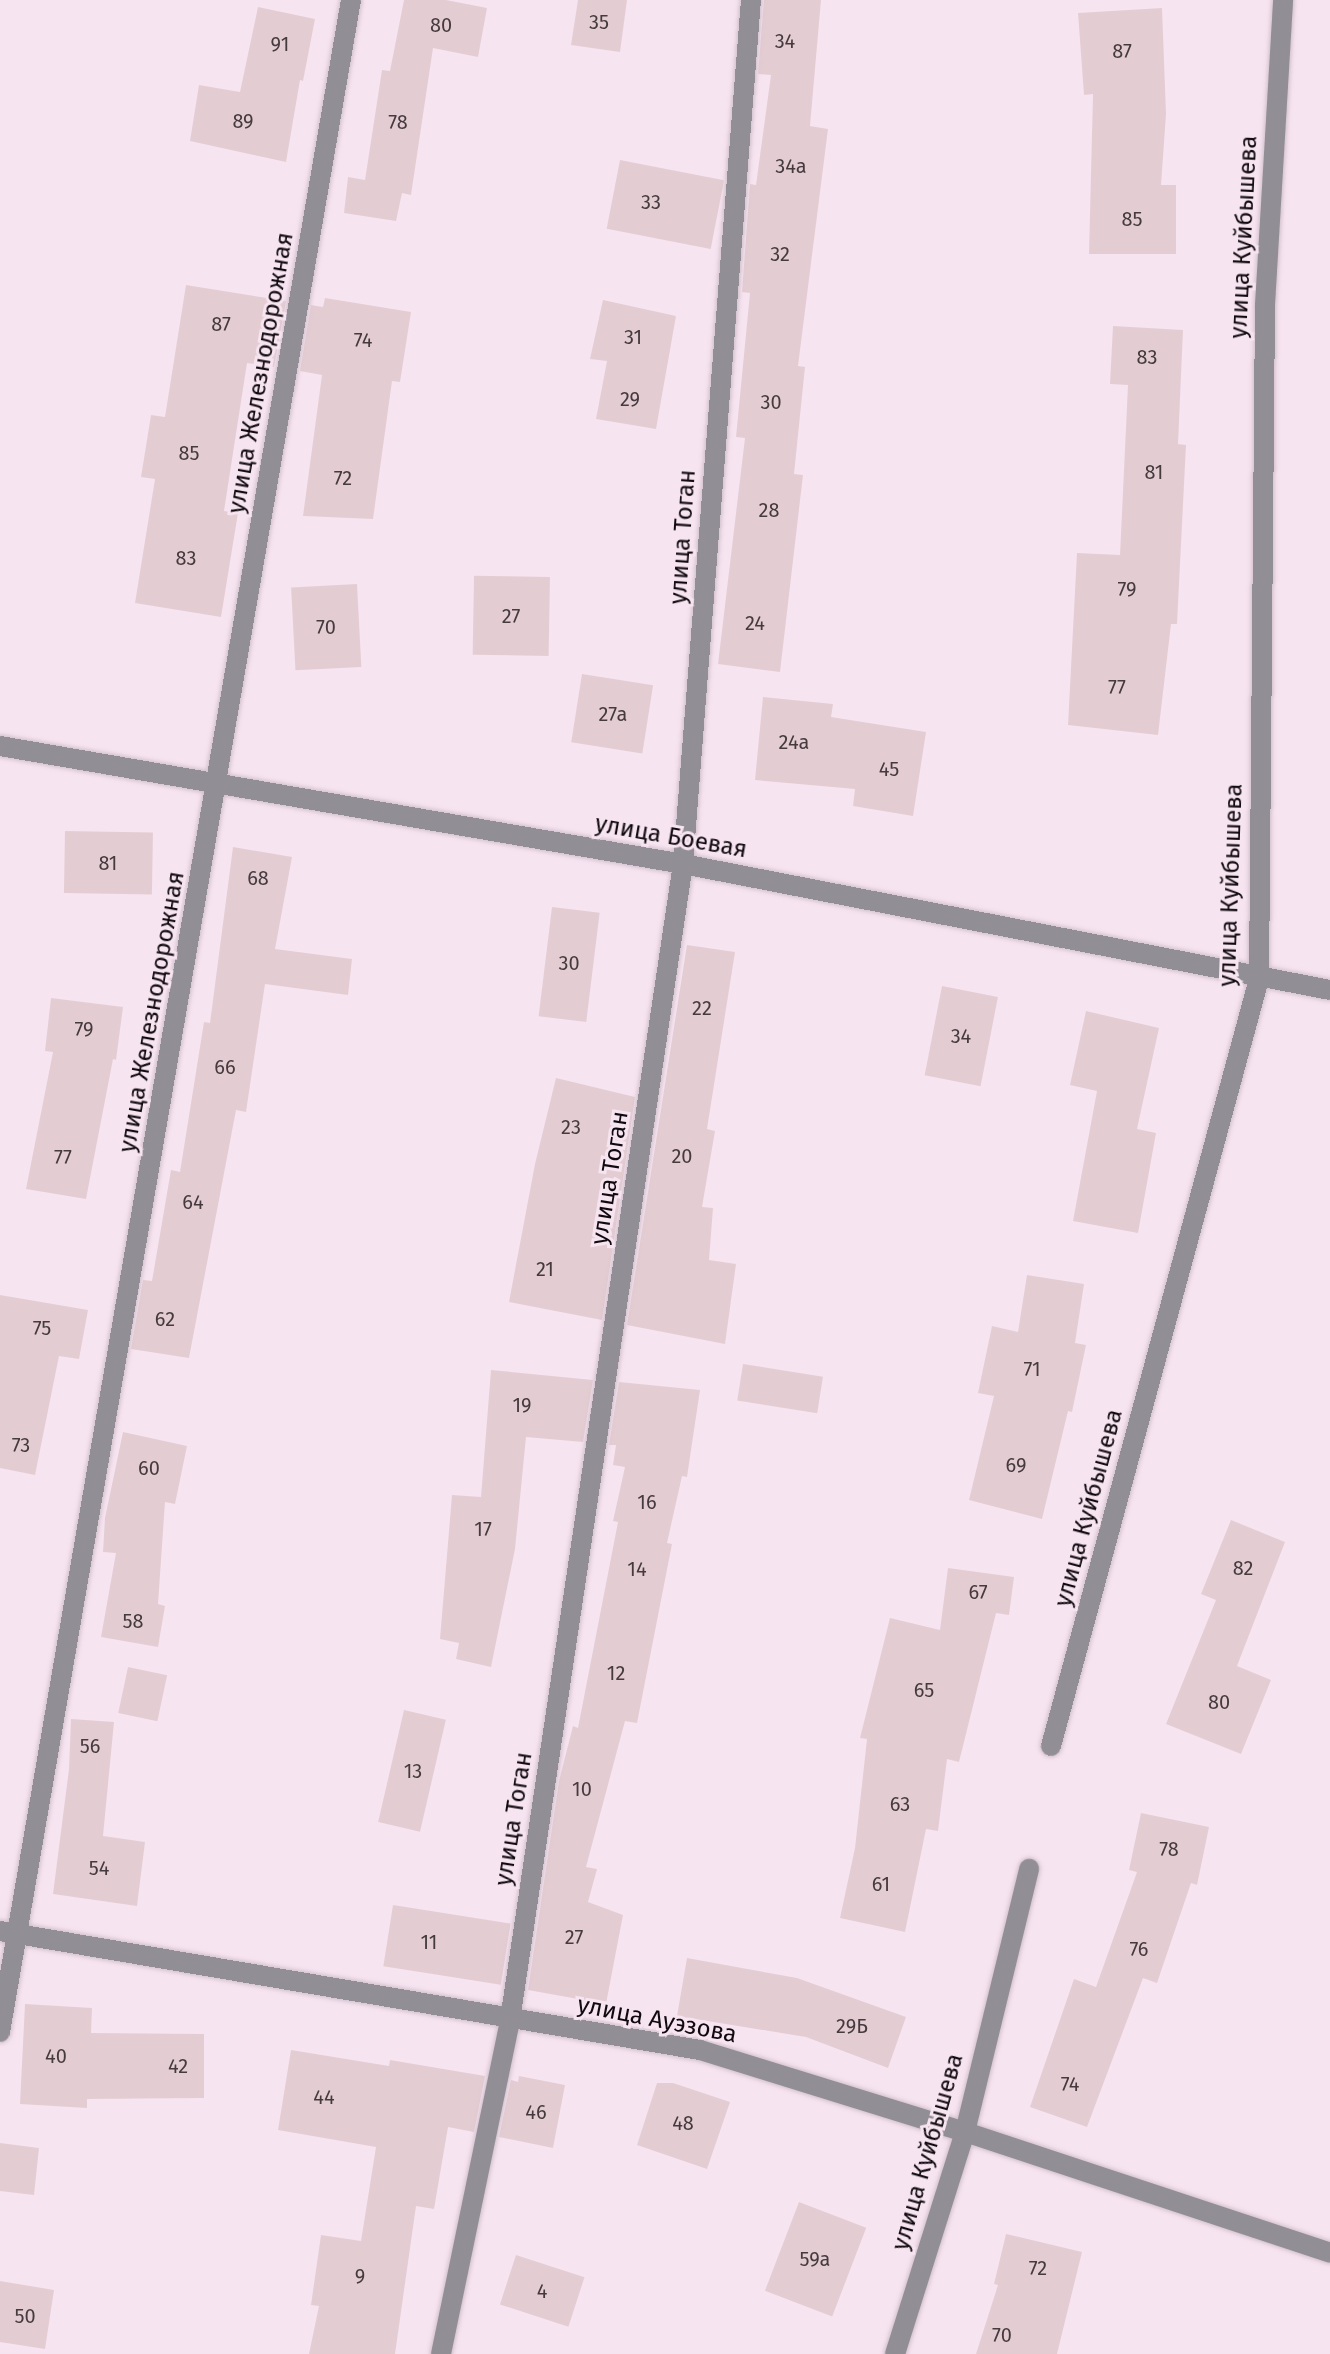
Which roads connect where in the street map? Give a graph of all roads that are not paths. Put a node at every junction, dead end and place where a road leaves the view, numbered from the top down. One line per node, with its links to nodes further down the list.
1 (351, 0): 5 (street, улица Железнодорожная)
2 (751, 0): 6 (street, улица Тоган)
3 (1283, 0): 7 (street, улица Куйбышева)
4 (0, 746): 5 (street, улица Боевая)
5 (218, 784): 6 (street, улица Боевая); 11 (street, улица Железнодорожная)
6 (683, 864): 7 (street, улица Боевая); 12 (street, улица Тоган)
7 (1259, 979): 8 (street, улица Боевая); 9 (street, улица Куйбышева)
8 (1330, 990)
9 (1051, 1746)
10 (1029, 1869): 14 (street, улица Куйбышева)
11 (10, 1933): 12 (street, улица Ауэзова); 13 (street, улица Железнодорожная)
12 (510, 2020): 14 (street, улица Ауэзова); 16 (street, улица Тоган)
13 (0, 2032)
14 (965, 2132): 15 (street, улица Ауэзова); 17 (street, улица Куйбышева)
15 (1330, 2253)
16 (441, 2354)
17 (895, 2354)

